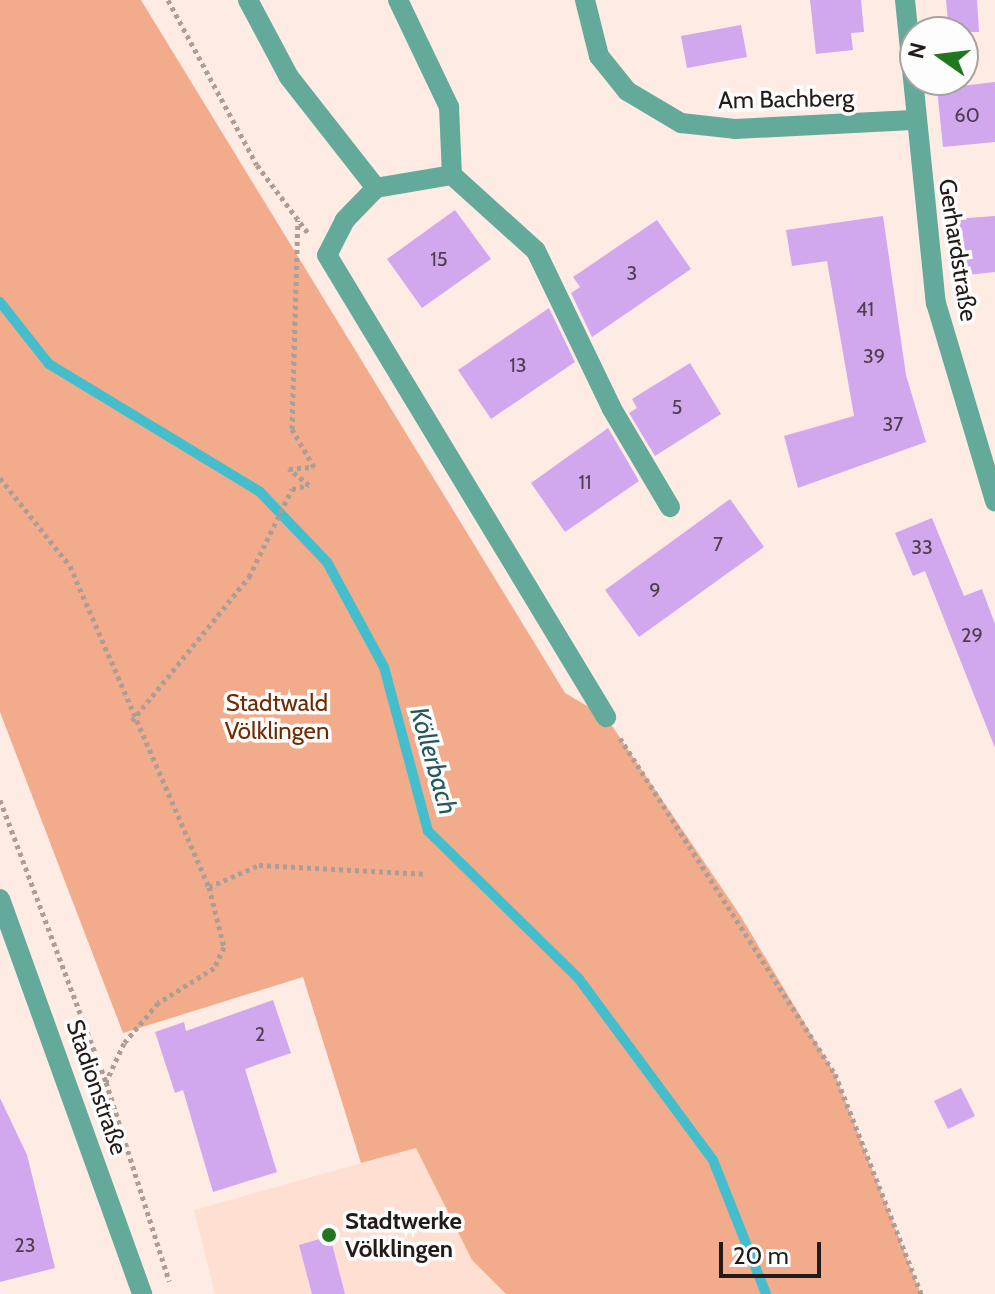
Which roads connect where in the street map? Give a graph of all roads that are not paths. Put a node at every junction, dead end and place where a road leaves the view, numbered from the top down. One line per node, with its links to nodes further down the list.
1 (248, 0): 7 (street)
2 (398, 0): 6 (street)
3 (585, 0): 5 (street, Am Bachberg)
4 (905, 0): 5 (street, Gerhardstraße)
5 (913, 120): 8 (street, Gerhardstraße)
6 (452, 175): 7 (street); 9 (street)
7 (376, 188): 10 (street)
8 (995, 501)
9 (670, 507)
10 (606, 717)
11 (0, 899): 12 (street, Stadionstraße)
12 (142, 1294)

